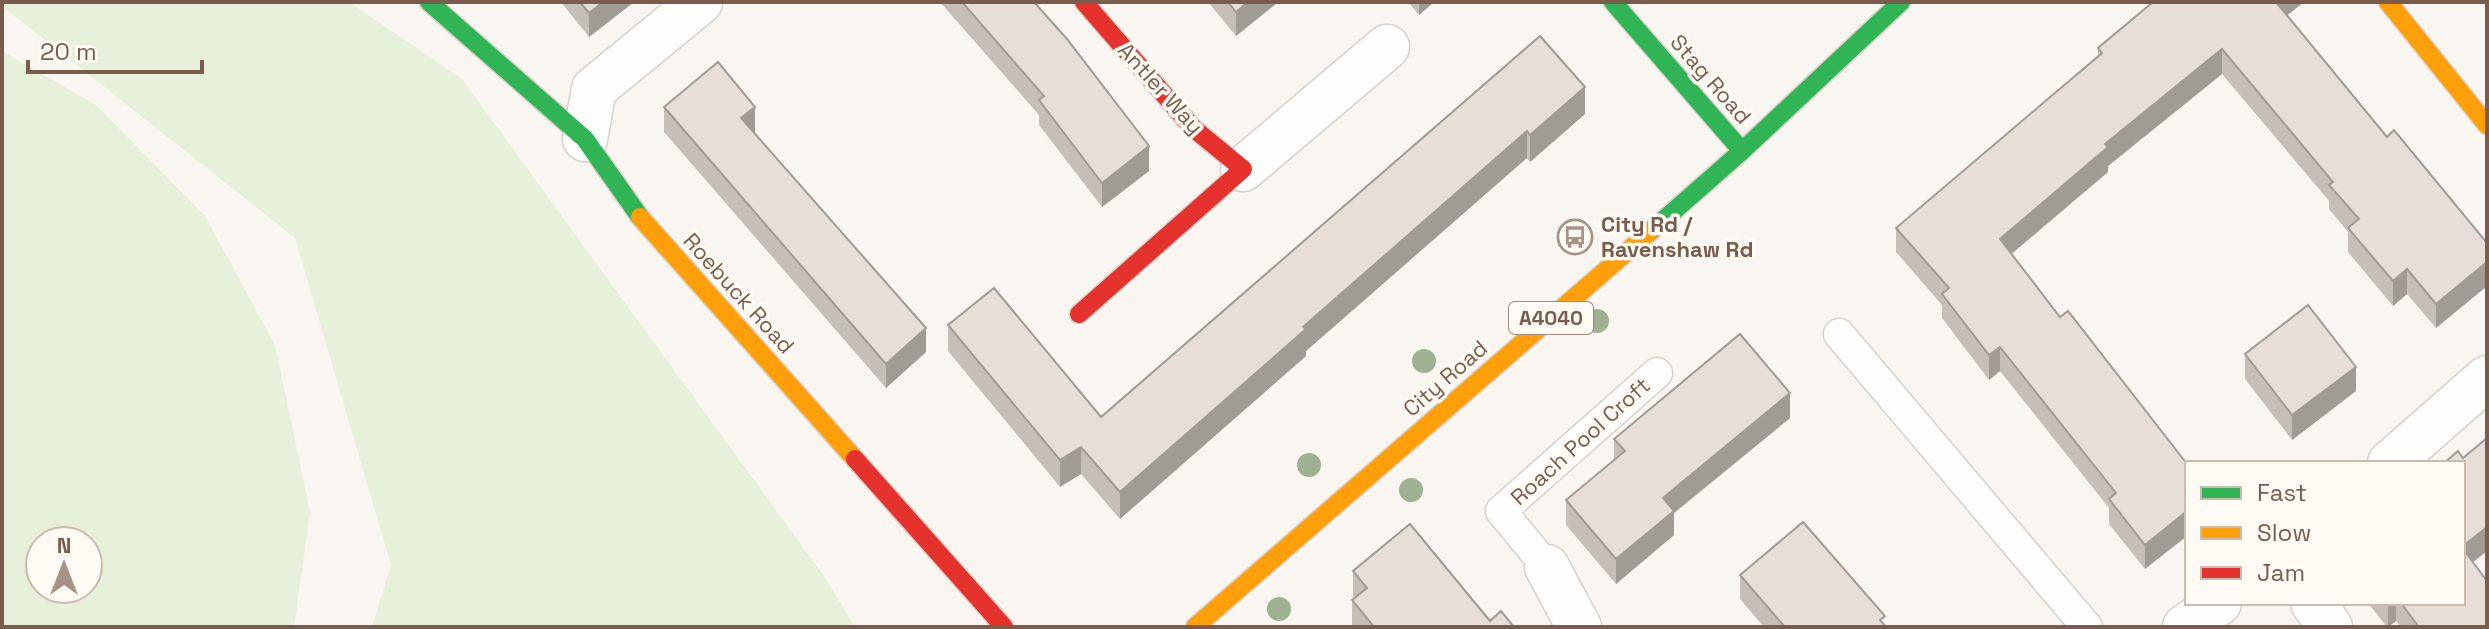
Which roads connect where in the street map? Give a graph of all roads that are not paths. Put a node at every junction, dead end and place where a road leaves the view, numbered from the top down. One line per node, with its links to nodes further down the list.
1 (429, 2): 9 (street, Roebuck Road)
2 (700, 2): 9 (street)
3 (1084, 2): 11 (street, Antler Way)
4 (1613, 2): 10 (street, Stag Road)
5 (1901, 2): 10 (street, City Road / A4040)
6 (2388, 2): 8 (street)
7 (1387, 47): 11 (street)
8 (2487, 125)
9 (585, 139): 20 (street, Roebuck Road)
10 (1742, 151): 21 (street, City Road / A4040)
11 (1243, 169): 12 (street)
12 (1079, 314)
13 (1839, 334): 23 (lane)
14 (1657, 373): 17 (lane, Roach Pool Croft)
15 (2487, 378): 16 (street)
16 (2392, 461)
17 (1547, 567): 22 (street, Roach Pool Croft)
18 (2216, 605): 24 (street)
19 (2314, 605): 25 (street)
20 (1004, 627)
21 (1195, 627)
22 (1579, 627)
23 (2087, 627)
24 (2185, 627)
25 (2330, 627)

